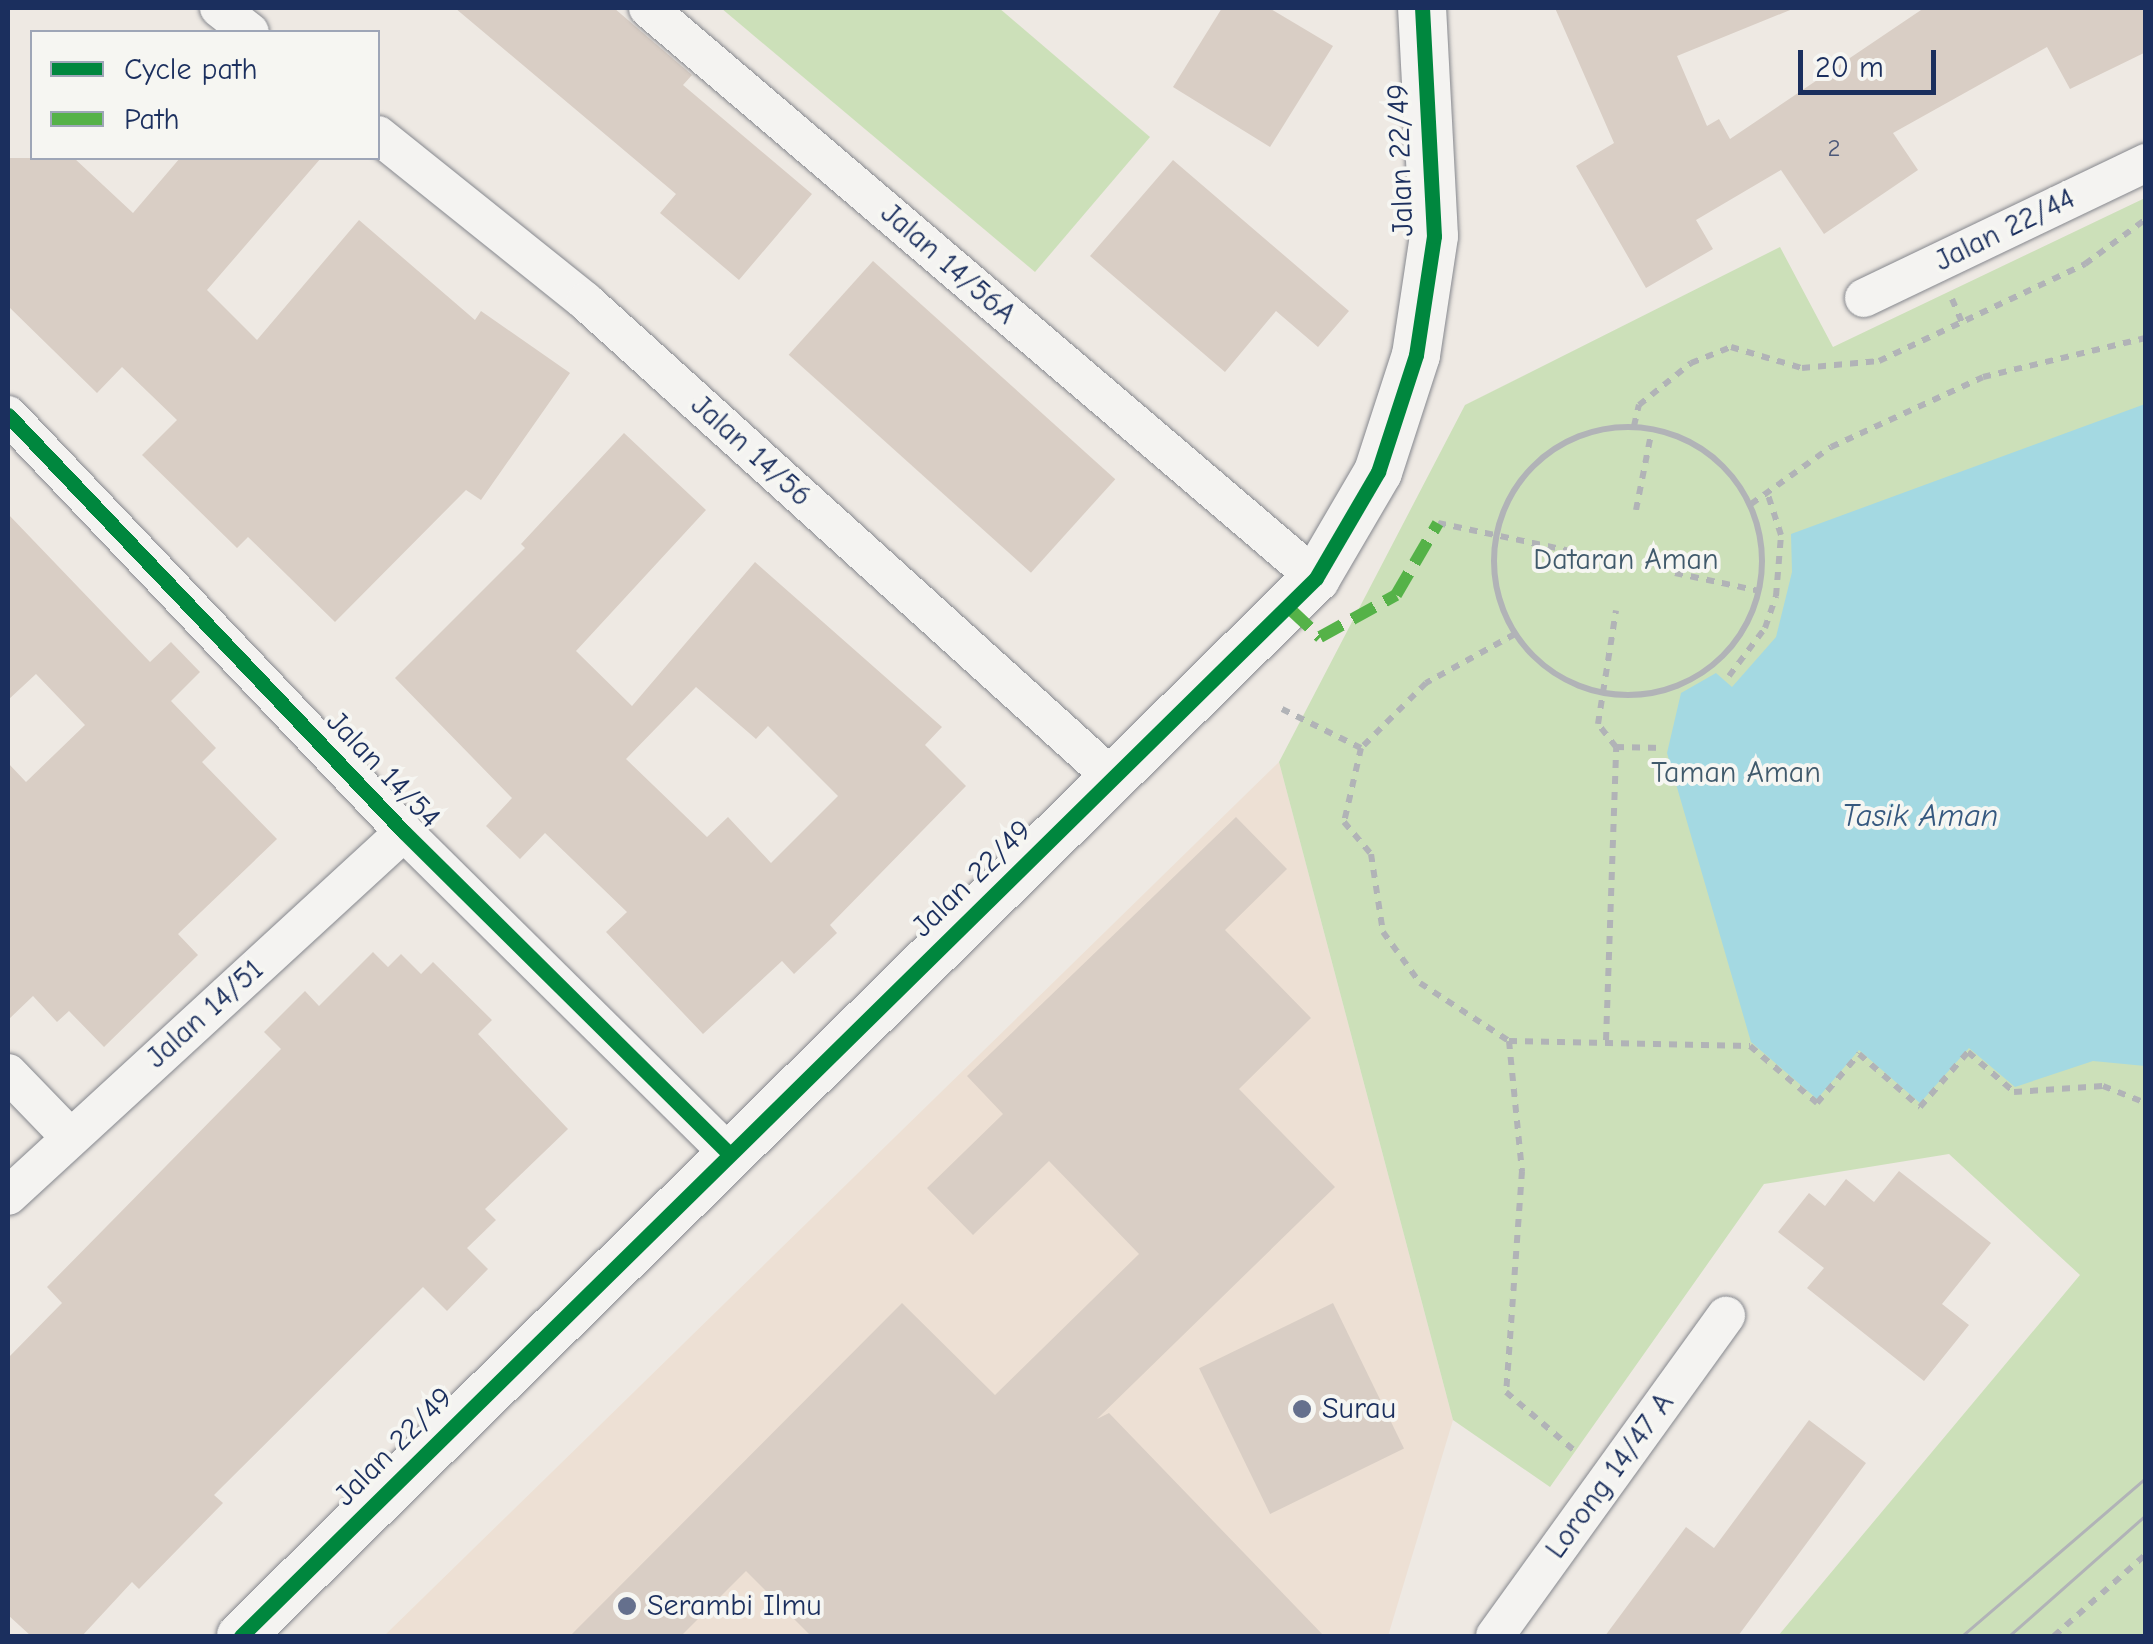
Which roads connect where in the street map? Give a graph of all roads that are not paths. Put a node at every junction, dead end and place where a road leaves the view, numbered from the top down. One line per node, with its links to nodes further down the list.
1 (218, 8): 4 (street)
2 (648, 8): 9 (street, Jalan 14/56A)
3 (1422, 8): 9 (street, Jalan 22/49)
4 (247, 30)
5 (380, 137): 10 (street, Jalan 14/56)
6 (2146, 163): 7 (street, Jalan 22/44)
7 (1864, 298)
8 (8, 416): 11 (street, Jalan 14/54)
9 (1316, 578): 10 (street, Jalan 22/49)
10 (1114, 779): 14 (street, Jalan 22/49)
11 (404, 832): 13 (street, Jalan 14/51); 14 (street, Jalan 14/54)
12 (8, 1073): 13 (street)
13 (70, 1137): 15 (street, Jalan 14/51)
14 (729, 1154): 17 (street, Jalan 22/49)
15 (8, 1196)
16 (1726, 1316): 18 (street, Lorong 14/47 A)
17 (241, 1636)
18 (1495, 1636)

